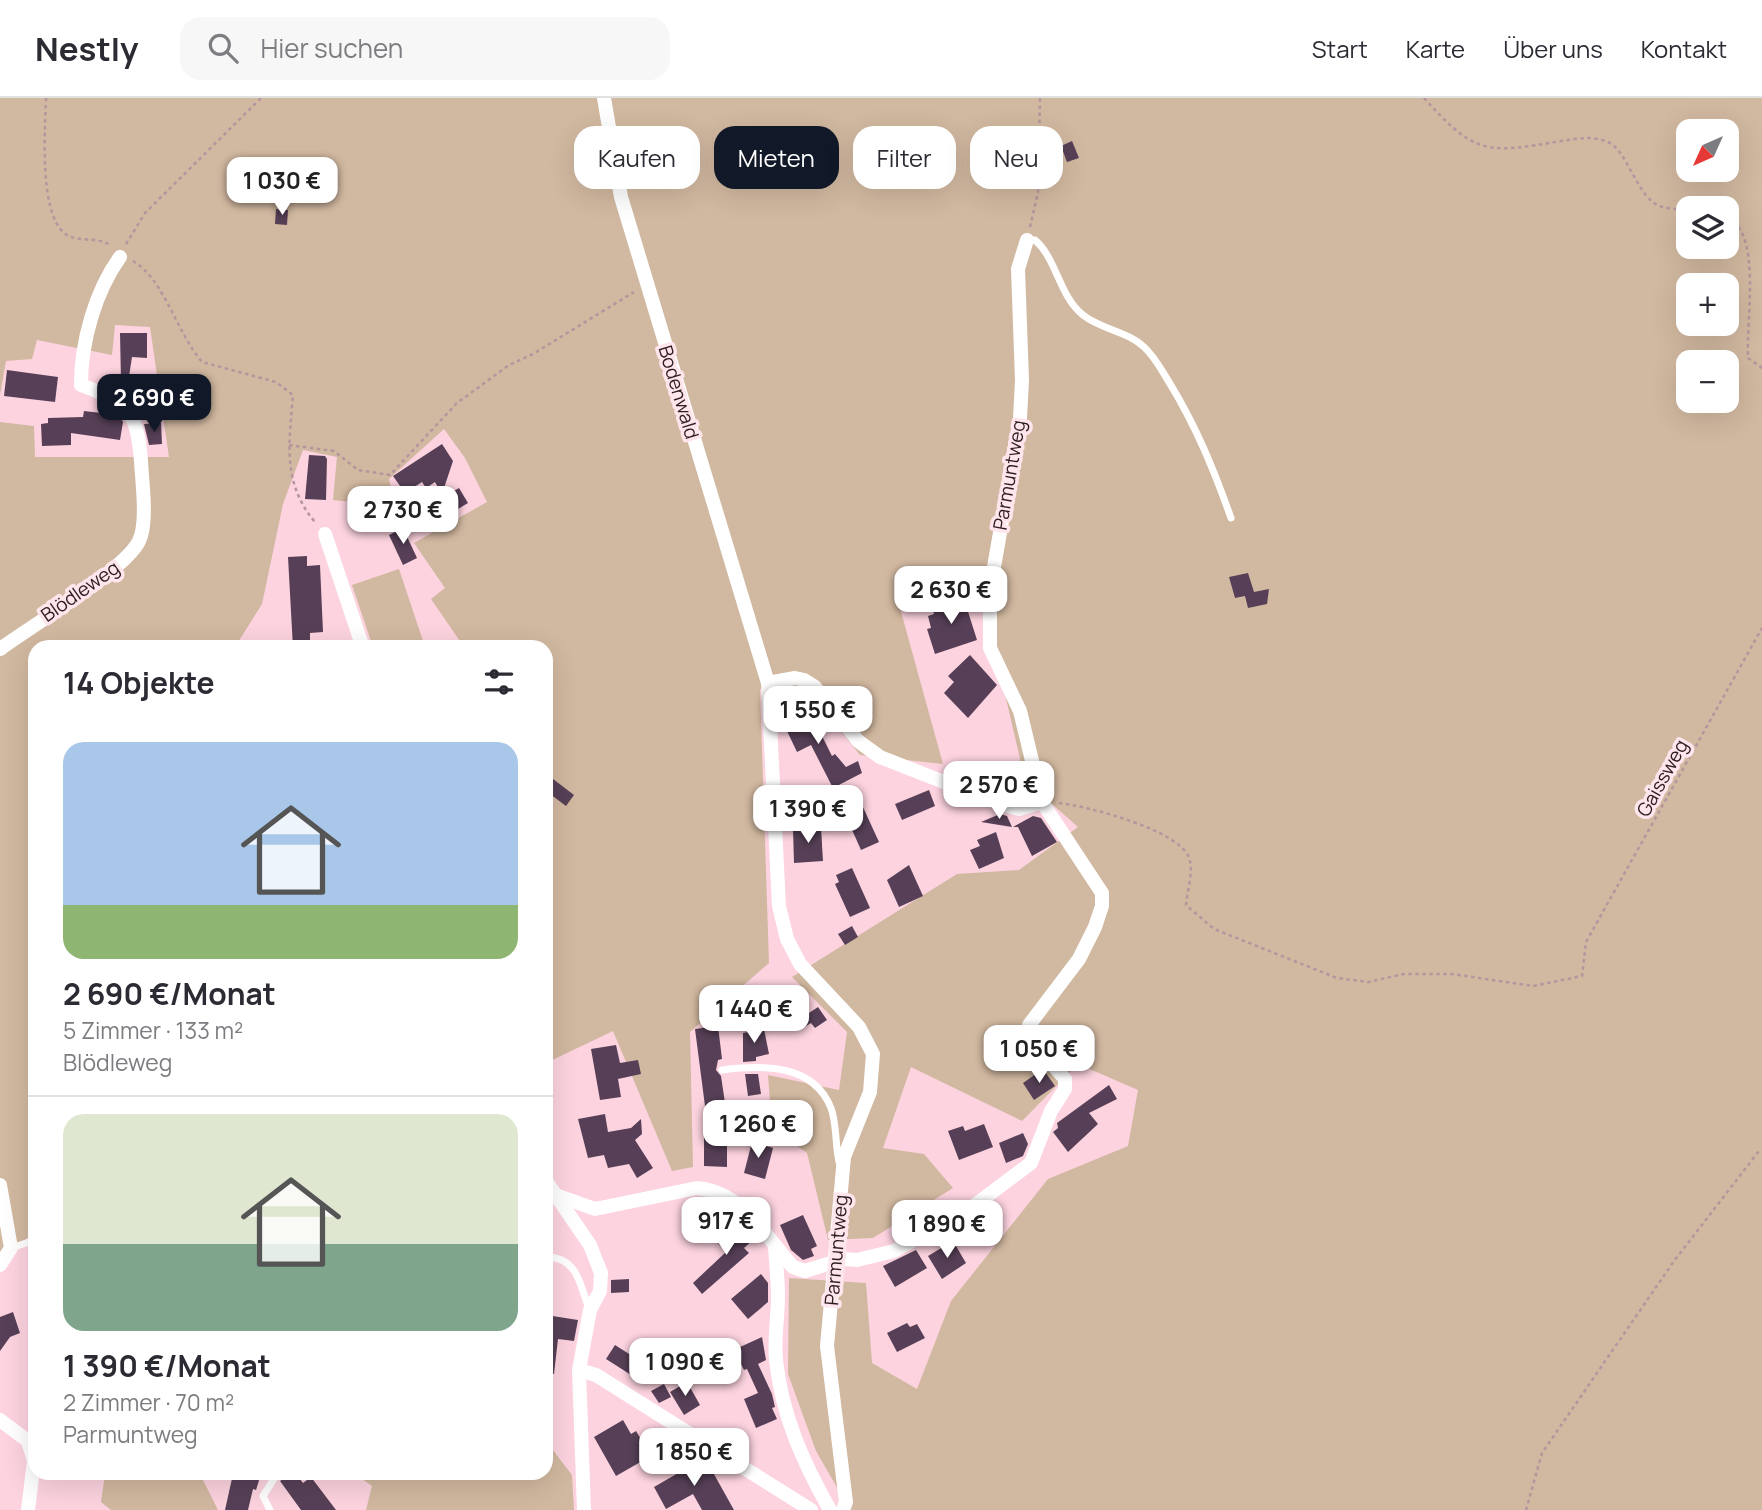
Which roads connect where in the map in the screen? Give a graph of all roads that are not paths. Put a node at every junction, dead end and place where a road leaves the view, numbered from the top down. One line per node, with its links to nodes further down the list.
1 (604, 98): 8 (street, Bodenwald)
2 (1027, 240): 4 (lane); 9 (street, Parmuntweg)
3 (120, 257): 7 (street, Blödleweg)
4 (1231, 518)
5 (325, 534): 6 (street)
6 (360, 640)
7 (0, 649)
8 (768, 683): 9 (street); 11 (street, Parmuntweg)
9 (1042, 802): 18 (street)
10 (722, 1070): 11 (lane)
11 (843, 1176): 18 (street, Parmuntweg)
12 (0, 1185): 16 (street)
13 (553, 1194): 15 (street); 20 (street)
14 (28, 1242): 16 (lane)
15 (775, 1247): 18 (street); 30 (street)
16 (11, 1248): 19 (street)
17 (553, 1258): 20 (lane)
18 (835, 1263): 31 (street, Parmuntweg)
19 (0, 1265)
20 (590, 1310): 21 (street)
21 (579, 1370): 28 (street); 29 (street)
22 (0, 1420): 23 (street)
23 (28, 1441)
24 (32, 1480): 26 (street)
25 (272, 1480): 27 (lane)
26 (28, 1510)
27 (271, 1510)
28 (584, 1510)
29 (811, 1510)
30 (830, 1510)
31 (843, 1510)

